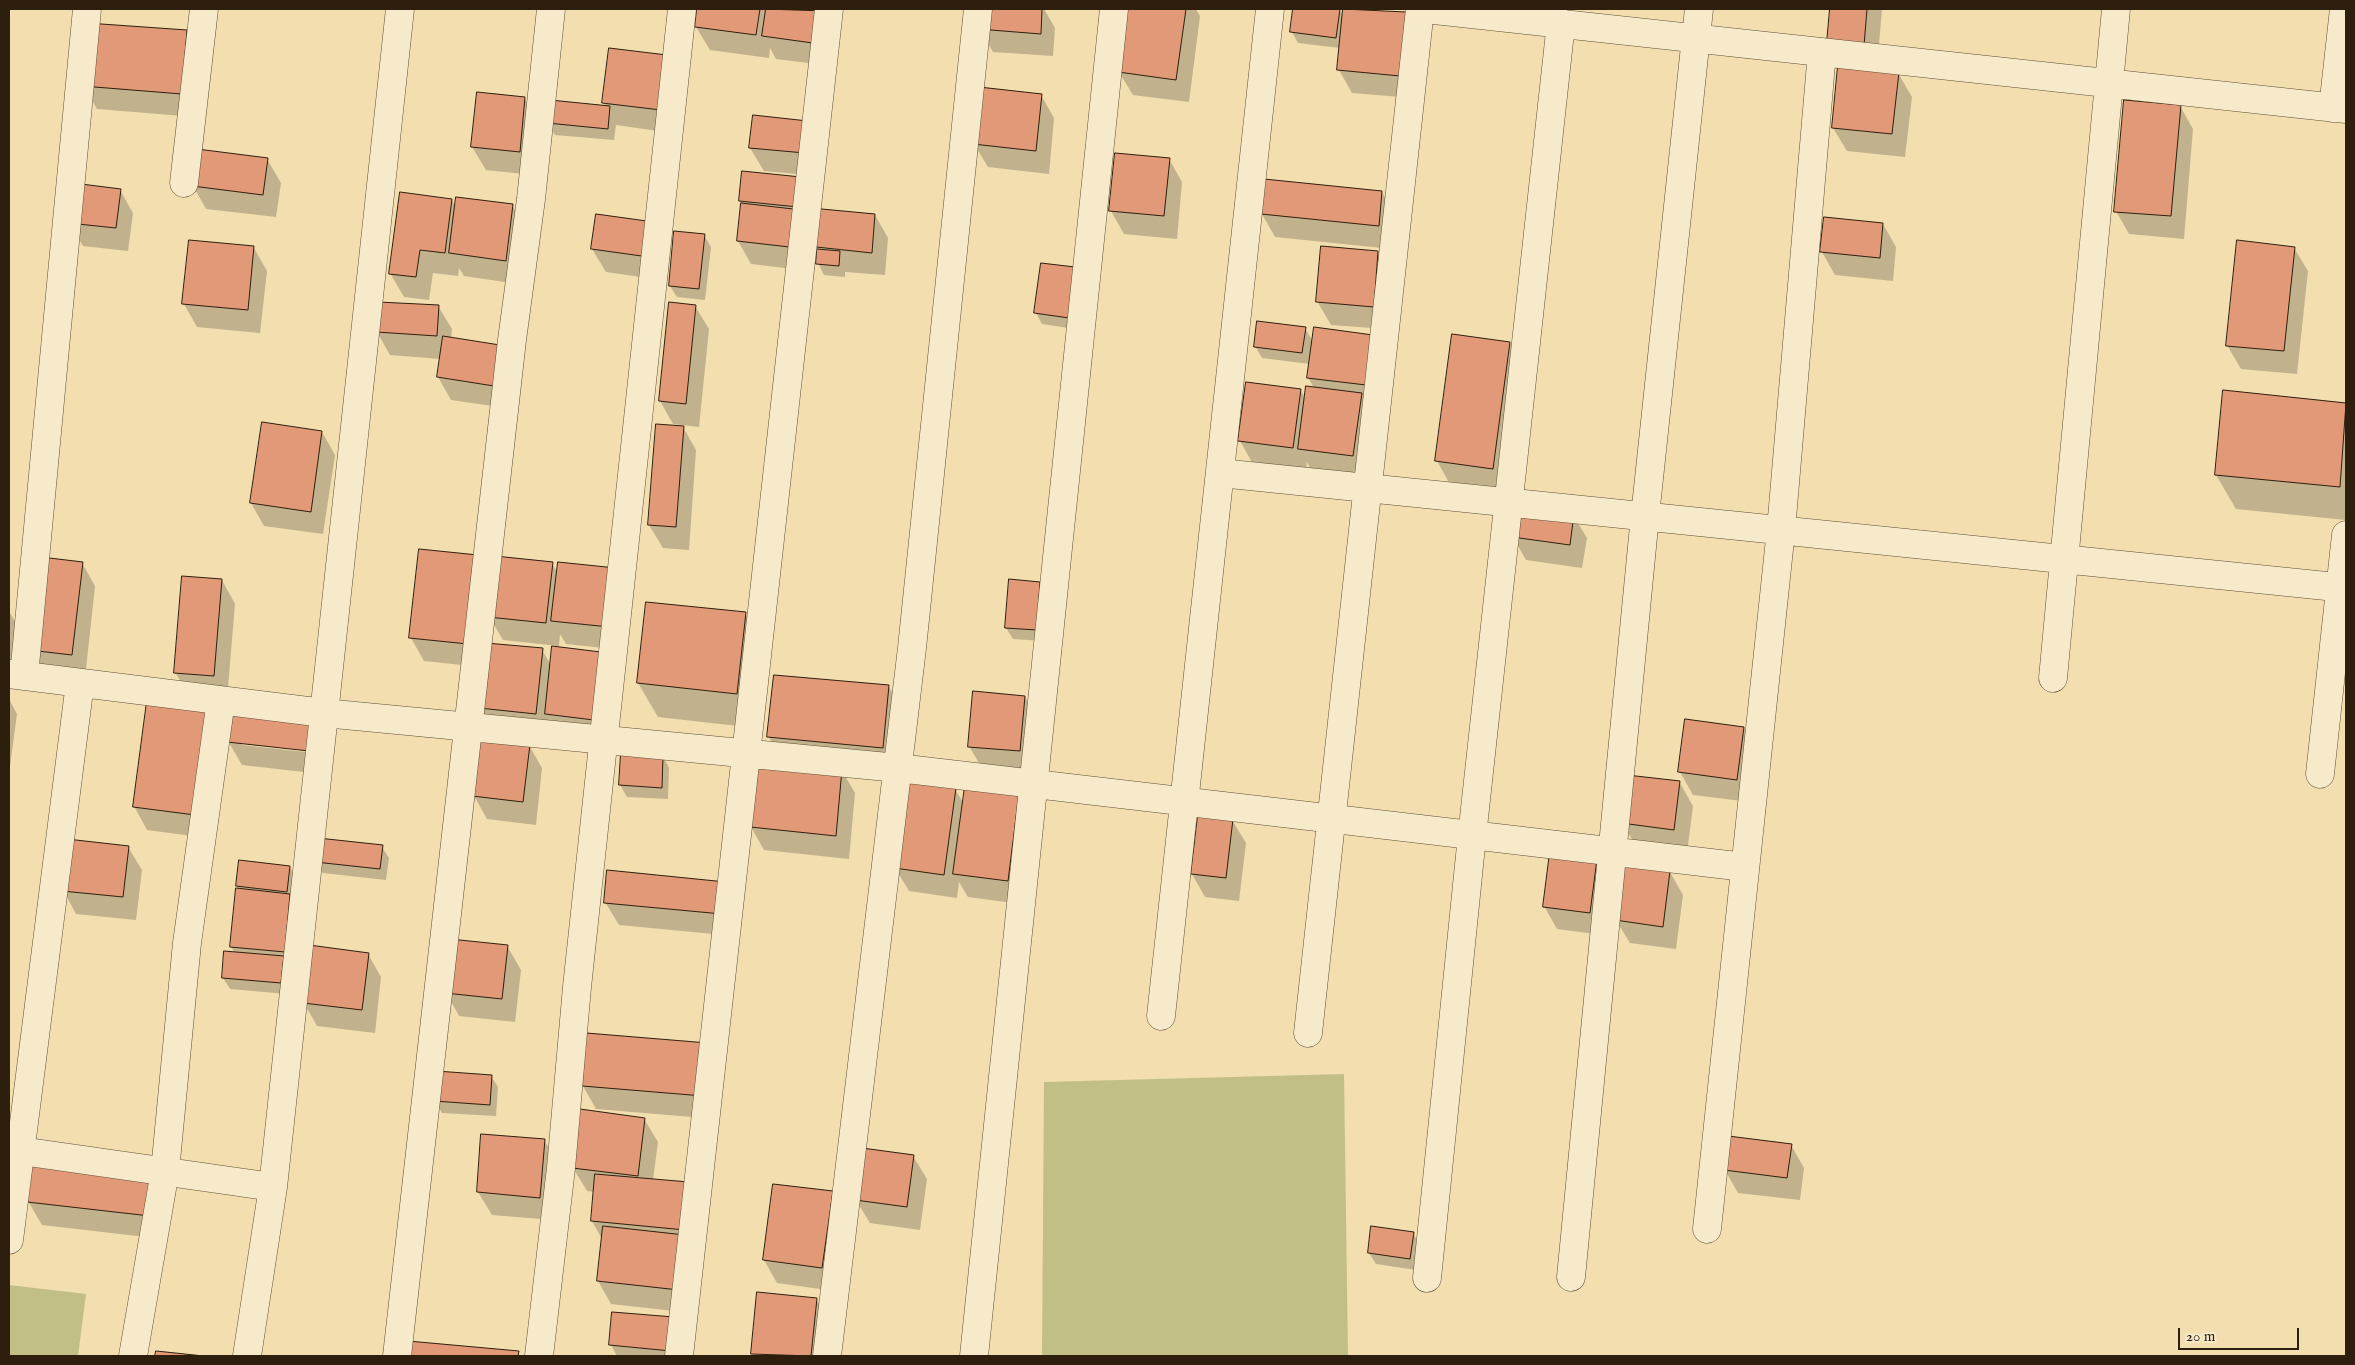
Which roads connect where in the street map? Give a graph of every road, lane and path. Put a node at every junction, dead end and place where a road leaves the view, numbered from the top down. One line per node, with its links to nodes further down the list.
1 (86, 9): 29 (street)
2 (204, 9): 20 (street)
3 (400, 9): 33 (street)
4 (551, 9): 34 (street)
5 (682, 9): 35 (street)
6 (829, 9): 36 (street)
7 (978, 9): 37 (street)
8 (1114, 9): 39 (street)
9 (1270, 9): 21 (street)
10 (1420, 9): 22 (street)
11 (1425, 9): 15 (street)
12 (1699, 9): 16 (street)
13 (2116, 9): 18 (street)
14 (2344, 9): 19 (street)
15 (1561, 23): 16 (street); 23 (street)
16 (1696, 38): 17 (street); 24 (street)
17 (1822, 52): 18 (street); 25 (street)
18 (2108, 83): 19 (street); 27 (street)
19 (2340, 108)
20 (184, 183)
21 (1220, 473): 22 (street); 40 (street)
22 (1368, 488): 23 (street); 41 (street)
23 (1509, 502): 24 (street); 42 (street)
24 (1645, 516): 25 (street); 43 (street)
25 (1781, 530): 27 (street); 44 (street)
26 (2346, 535): 28 (street)
27 (2065, 559): 28 (street); 30 (street)
28 (2343, 587): 38 (street)
29 (16, 675): 31 (street)
30 (2053, 678)
31 (80, 683): 32 (street); 47 (street)
32 (221, 700): 33 (street); 48 (street)
33 (324, 713): 34 (street); 49 (street)
34 (470, 727): 35 (street); 56 (street)
35 (603, 740): 36 (street); 57 (street)
36 (746, 754): 37 (street); 58 (street)
37 (898, 768): 39 (street); 59 (street)
38 (2320, 774)
39 (1032, 785): 40 (street); 60 (street)
40 (1184, 803): 41 (street); 45 (street)
41 (1332, 820): 42 (street); 46 (street)
42 (1472, 836): 43 (street); 53 (street)
43 (1613, 852): 44 (street); 52 (street)
44 (1745, 867): 50 (street)
45 (1162, 1016)
46 (1308, 1033)
47 (21, 1151): 48 (street); 51 (street)
48 (165, 1171): 49 (street); 54 (street)
49 (273, 1187): 55 (street)
50 (1706, 1229)
51 (9, 1240)
52 (1571, 1277)
53 (1427, 1278)
54 (133, 1356)
55 (247, 1356)
56 (397, 1356)
57 (539, 1356)
58 (679, 1356)
59 (827, 1356)
60 (974, 1356)

